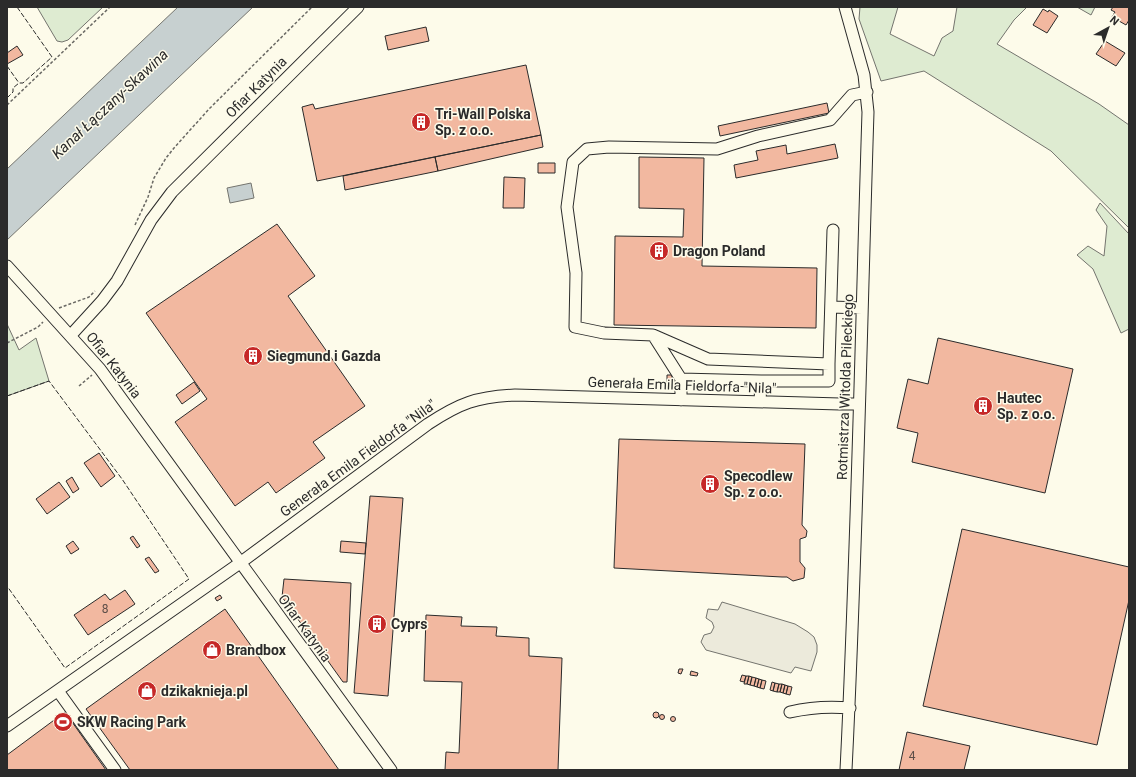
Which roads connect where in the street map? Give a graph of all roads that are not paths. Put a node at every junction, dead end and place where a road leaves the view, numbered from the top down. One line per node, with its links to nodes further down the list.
1 (358, 7): 8 (street, Ofiar Katynia)
2 (845, 7): 3 (street, Rotmistrza Witolda Pileckiego)
3 (867, 92): 7 (street, Rotmistrza Witolda Pileckiego); 9 (street)
4 (833, 230): 6 (street)
5 (7, 266): 8 (street)
6 (831, 307): 7 (street); 10 (street)
7 (862, 308): 15 (street, Rotmistrza Witolda Pileckiego)
8 (71, 335): 16 (street, Ofiar Katynia)
9 (653, 335): 10 (street); 11 (street)
10 (829, 364): 12 (street)
11 (682, 379): 12 (street); 13 (street)
12 (761, 381): 14 (street)
13 (681, 400): 14 (street, Generała Emila Fieldorfa "Nila"); 16 (street, Generała Emila Fieldorfa "Nila")
14 (760, 402): 15 (street, Generała Emila Fieldorfa "Nila")
15 (859, 404): 18 (street, Rotmistrza Witolda Pileckiego)
16 (240, 563): 17 (street, Generała Emila Fieldorfa "Nila"); 22 (street, Ofiar Katynia)
17 (58, 691): 20 (street, Generała Emila Fieldorfa "Nila"); 21 (street)
18 (850, 708): 19 (street); 23 (street, Rotmistrza Witolda Pileckiego)
19 (790, 712)
20 (7, 726)
21 (115, 770)
22 (391, 770)
23 (846, 770)

